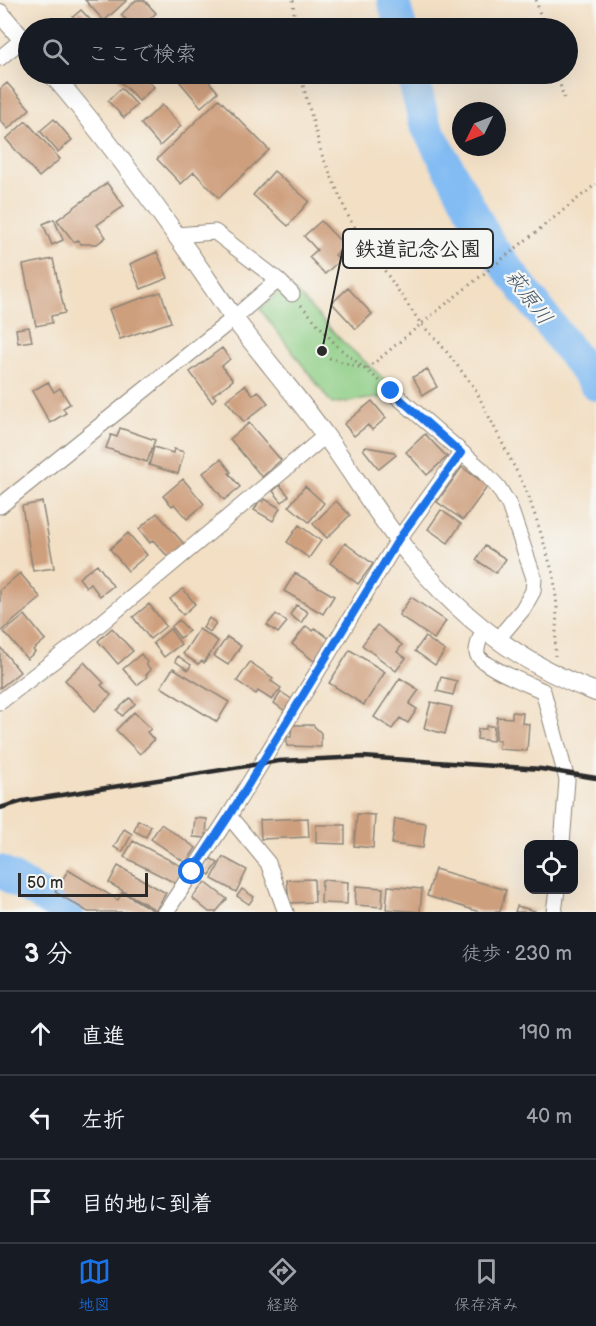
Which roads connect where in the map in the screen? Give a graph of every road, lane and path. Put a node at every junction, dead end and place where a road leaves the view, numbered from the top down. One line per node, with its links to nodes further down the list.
1 (293, 0): 4 (path)
2 (536, 0): 5 (path)
3 (0, 13): 6 (street)
4 (294, 18)
5 (540, 18)
6 (18, 34)
7 (18, 48): 8 (street)
8 (0, 58)
9 (61, 84): 14 (street)
10 (303, 84): 18 (path)
11 (560, 84): 12 (path)
12 (564, 98)
13 (596, 184): 18 (path)
14 (176, 235): 15 (street); 17 (street)
15 (278, 280): 16 (street); 17 (street)
16 (292, 294): 20 (path)
17 (234, 318): 22 (street); 24 (street)
18 (421, 324): 20 (path); 27 (path)
19 (321, 349): 20 (path)
20 (367, 369)
21 (391, 391): 23 (street)
22 (326, 436): 25 (street); 29 (street)
23 (461, 453): 25 (street); 26 (street)
24 (0, 506)
25 (398, 540): 26 (street); 30 (street)
26 (490, 635): 27 (street); 31 (street)
27 (554, 675): 28 (street)
28 (592, 691)
29 (0, 702)
30 (229, 816): 33 (street); 34 (street)
31 (562, 840)
32 (556, 894): 35 (street)
33 (166, 912)
34 (286, 912)
35 (554, 912)

